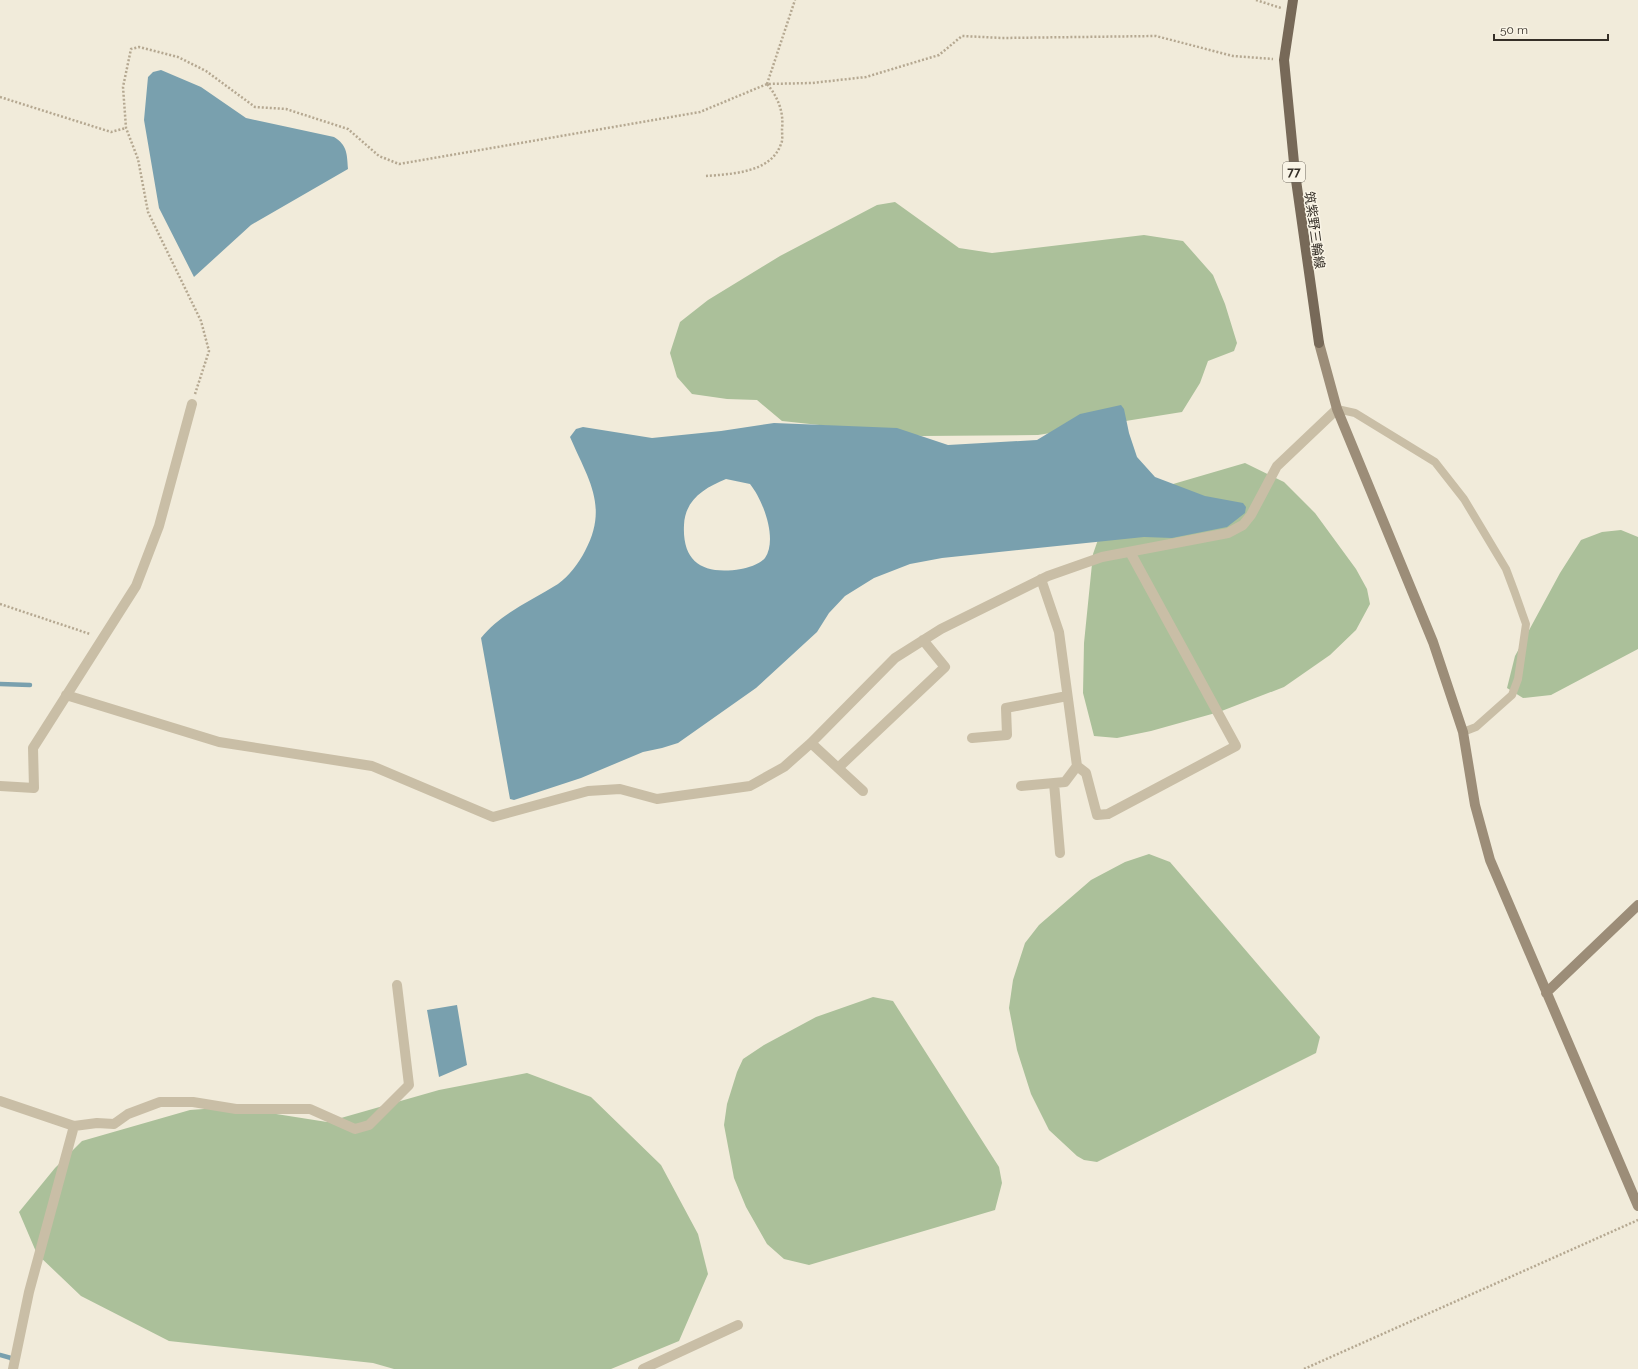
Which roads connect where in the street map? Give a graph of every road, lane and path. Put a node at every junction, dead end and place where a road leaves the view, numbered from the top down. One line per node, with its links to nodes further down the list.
1 (795, 0): 6 (path)
2 (1256, 0): 4 (path)
3 (1293, 0): 4 (main road, 筑紫野三輪線 / 77)
4 (1291, 11): 5 (main road, 筑紫野三輪線 / 77)
5 (1284, 60): 6 (path); 10 (main road, 筑紫野三輪線 / 77)
6 (767, 84): 8 (path); 9 (path)
7 (0, 97): 8 (path)
8 (126, 128): 11 (path)
9 (706, 176)
10 (1319, 343): 12 (street)
11 (192, 404): 16 (street)
12 (1338, 409): 13 (street); 20 (street); 20 (lane)
13 (1130, 552): 14 (street); 23 (street)
14 (1041, 579): 17 (street); 19 (street)
15 (0, 604): 16 (path)
16 (102, 638): 18 (street)
17 (923, 640): 22 (street); 24 (street)
18 (66, 695): 22 (street); 26 (street)
19 (1067, 696): 21 (street); 23 (street)
20 (1463, 732): 32 (street)
21 (972, 738)
22 (811, 743): 24 (street)
23 (1077, 766): 25 (street)
24 (838, 768): 28 (street)
25 (1054, 783): 27 (street); 29 (street)
26 (0, 786)
27 (1021, 786)
28 (863, 791)
29 (1060, 853)
30 (1638, 905): 32 (street)
31 (397, 985): 34 (street)
32 (1546, 993): 35 (street)
33 (0, 1101): 34 (street)
34 (74, 1126): 38 (street)
35 (1638, 1206)
36 (1638, 1220): 40 (path)
37 (738, 1325): 39 (street)
38 (13, 1369)
39 (643, 1369)
40 (1304, 1369)

